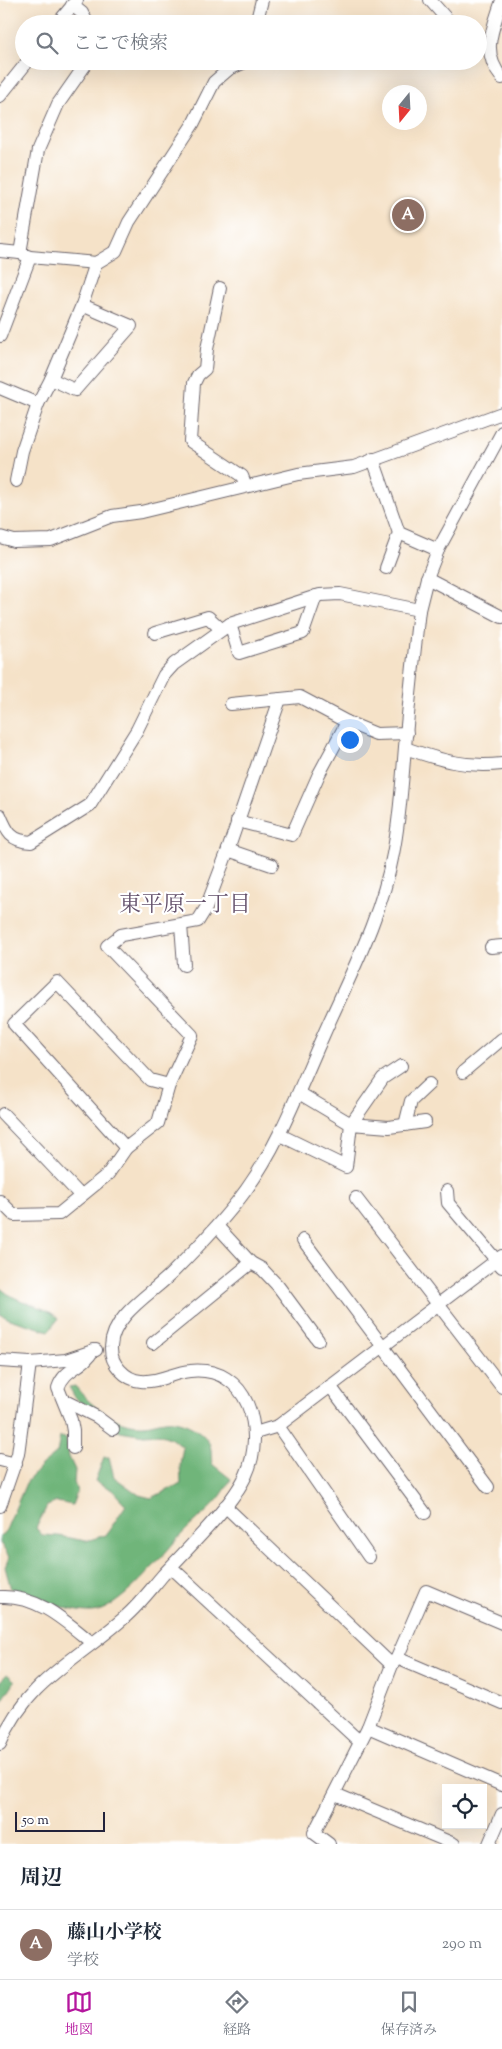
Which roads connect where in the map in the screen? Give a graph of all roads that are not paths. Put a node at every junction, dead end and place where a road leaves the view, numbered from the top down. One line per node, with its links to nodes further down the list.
1 (262, 0): 7 (street)
2 (430, 0): 8 (street)
3 (502, 0): 10 (street)
4 (74, 3): 5 (street); 6 (street)
5 (64, 15)
6 (83, 15)
7 (258, 15)
8 (443, 15)
9 (487, 57): 10 (street)
10 (492, 61): 14 (street)
11 (21, 70): 15 (street)
12 (82, 70): 17 (street)
13 (228, 70): 18 (street)
14 (502, 78)
15 (0, 96)
16 (0, 251): 17 (street)
17 (25, 255): 18 (street); 21 (street)
18 (96, 263): 20 (street)
19 (220, 288): 29 (street)
20 (82, 306): 22 (street); 22 (street)
21 (0, 336)
22 (51, 379): 24 (street)
23 (0, 388): 24 (street)
24 (38, 404): 28 (street)
25 (502, 413): 27 (street)
26 (502, 432): 32 (street)
27 (373, 459): 29 (street); 30 (street)
28 (16, 481)
29 (246, 486): 31 (street)
30 (399, 533): 32 (street); 33 (street)
31 (0, 537)
32 (438, 550): 34 (street)
33 (386, 568)
34 (427, 578): 36 (street); 37 (street)
35 (316, 596): 36 (street); 38 (street); 38 (street)
36 (419, 610): 43 (street)
37 (502, 617)
38 (226, 626): 39 (street); 46 (street)
39 (155, 633)
40 (280, 700): 41 (street); 42 (street); 47 (street)
41 (231, 704)
42 (347, 722): 43 (street); 47 (street)
43 (407, 733): 44 (street)
44 (405, 748): 45 (street); 57 (street)
45 (502, 764)
46 (0, 815)
47 (238, 821): 48 (street)
48 (228, 850): 49 (street); 50 (street)
49 (272, 865)
50 (181, 925): 51 (street); 56 (street)
51 (184, 965)
52 (502, 1039): 54 (street)
53 (401, 1066): 60 (street)
54 (462, 1072)
55 (429, 1084): 61 (street)
56 (169, 1085): 63 (street); 63 (street)
57 (299, 1093): 60 (street); 62 (street)
58 (3, 1114): 65 (street)
59 (425, 1122): 61 (street)
60 (351, 1124): 61 (street); 62 (street)
61 (406, 1125)
62 (280, 1135): 68 (street)
63 (126, 1148): 65 (street)
64 (447, 1192): 70 (street)
65 (81, 1196): 67 (street)
66 (356, 1198): 72 (street)
67 (0, 1201)
68 (217, 1226): 71 (street); 75 (street)
69 (303, 1240): 76 (street)
70 (500, 1261): 72 (street)
71 (251, 1263): 73 (street); 74 (street)
72 (437, 1304): 76 (street); 81 (street)
73 (318, 1340)
74 (153, 1343)
75 (110, 1346): 77 (street); 85 (street)
76 (383, 1346): 80 (street); 89 (street)
77 (93, 1350): 79 (street); 82 (street)
78 (0, 1361): 79 (street)
79 (30, 1363): 88 (street)
80 (330, 1386): 83 (street); 92 (street)
81 (502, 1387)
82 (65, 1401): 84 (street); 86 (street)
83 (278, 1426): 85 (street); 93 (street)
84 (113, 1429)
85 (255, 1433): 91 (street)
86 (73, 1448)
87 (0, 1460): 88 (street)
88 (16, 1464): 90 (street)
89 (488, 1487)
90 (0, 1506)
91 (225, 1506): 94 (street); 98 (street)
92 (425, 1512)
93 (369, 1556)
94 (171, 1567): 97 (street); 101 (street)
95 (0, 1597): 97 (street)
96 (502, 1623): 98 (street)
97 (92, 1643): 102 (street)
98 (395, 1661): 99 (street); 100 (street)
99 (502, 1703)
100 (368, 1727): 101 (street); 103 (street)
101 (360, 1742): 104 (street)
102 (0, 1744)
103 (502, 1786)
104 (335, 1794): 106 (street); 107 (street)
105 (502, 1814): 108 (street)
106 (329, 1844)
107 (454, 1844)
108 (490, 1844)

